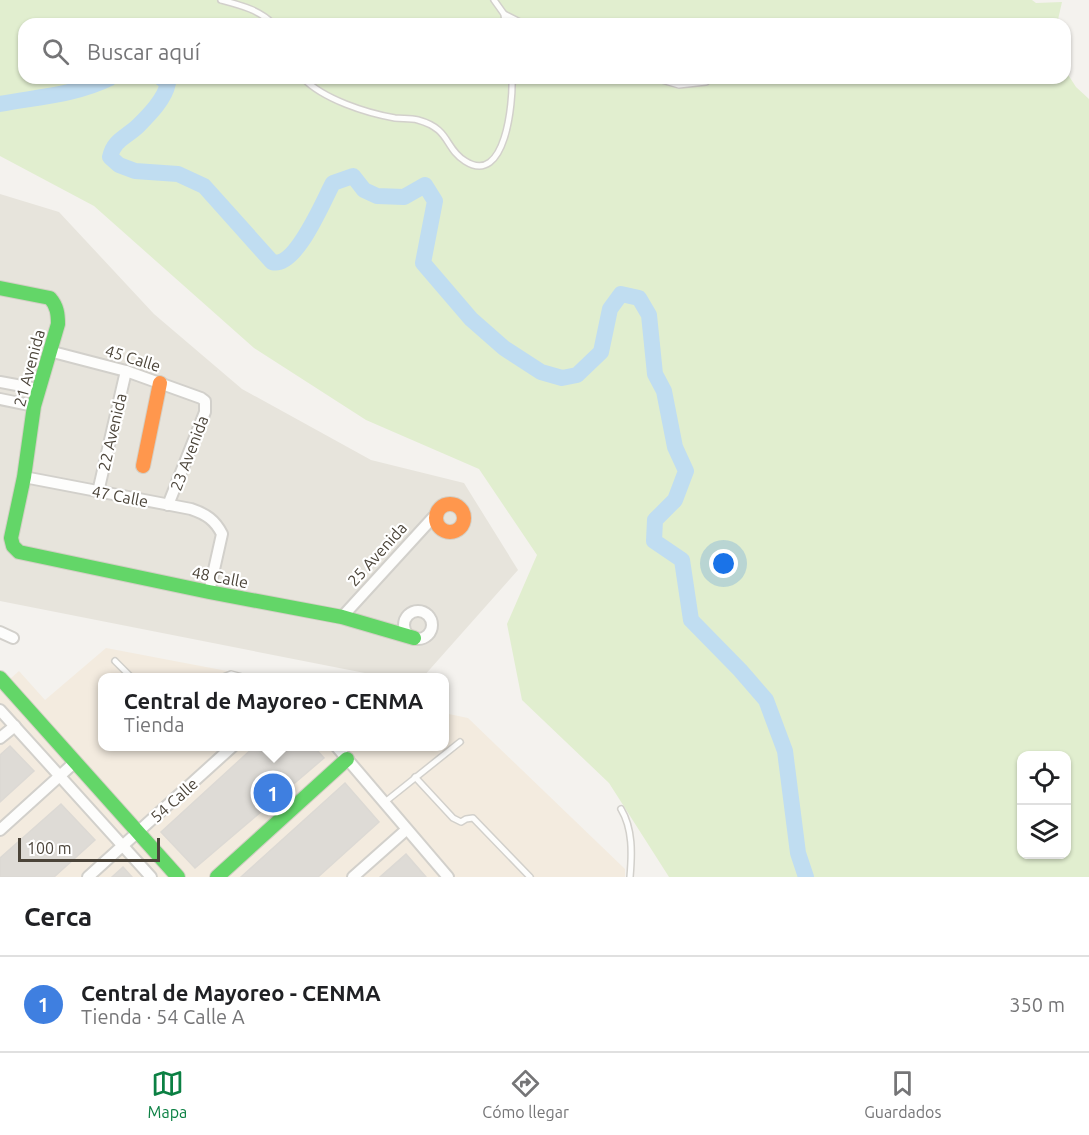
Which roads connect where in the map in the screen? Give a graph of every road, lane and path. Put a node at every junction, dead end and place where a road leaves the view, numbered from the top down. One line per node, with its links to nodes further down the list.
1 (221, 0): 4 (lane)
2 (494, 0): 3 (lane)
3 (504, 14): 5 (lane); 6 (lane)
4 (265, 18)
5 (504, 18)
6 (512, 18)
7 (309, 84): 8 (lane)
8 (511, 84)
9 (0, 288): 10 (street, 21 Avenida)
10 (49, 351): 11 (street, 45 Calle); 14 (street, 21 Avenida)
11 (126, 371): 13 (street, 45 Calle); 20 (street, 22 Avenida)
12 (0, 382): 14 (street)
13 (160, 383): 16 (street, 45 Calle); 18 (street)
14 (38, 389): 17 (street, 21 Avenida)
15 (0, 399): 17 (street)
16 (204, 401): 21 (street, 23 Avenida)
17 (34, 406): 19 (street, 21 Avenida)
18 (143, 466)
19 (24, 477): 20 (street, 47 Calle); 23 (street, 21 Avenida)
20 (98, 492): 21 (street, 47 Calle)
21 (168, 505): 24 (street, 47 Calle)
22 (438, 512): 25 (street, 25 Avenida)
23 (19, 552): 24 (street, 48 Calle)
24 (208, 592): 25 (street, 48 Calle)
25 (342, 617): 28 (street, 48 Calle)
26 (0, 632): 27 (street)
27 (13, 638)
28 (414, 638)
29 (115, 661): 30 (lane)
30 (127, 673)
31 (0, 678): 41 (street)
32 (0, 710): 33 (street)
33 (15, 726): 34 (street); 42 (street)
34 (0, 738)
35 (460, 742): 39 (lane)
36 (228, 751): 48 (street, 54 Calle)
37 (339, 751): 40 (street)
38 (448, 751): 43 (lane)
39 (449, 751)
40 (346, 759): 44 (street); 53 (street)
41 (74, 763): 42 (street); 48 (street)
42 (59, 776): 46 (street); 49 (street)
43 (415, 777): 44 (lane); 56 (lane)
44 (384, 803): 47 (street)
45 (621, 808): 57 (lane)
46 (0, 830)
47 (406, 830): 54 (street); 55 (street)
48 (138, 833): 49 (street, 54 Calle); 52 (street)
49 (123, 846): 50 (street, 54 Calle); 51 (street)
50 (88, 877)
51 (151, 877)
52 (178, 877)
53 (217, 877)
54 (353, 877)
55 (448, 877)
56 (530, 877)
57 (630, 877)

